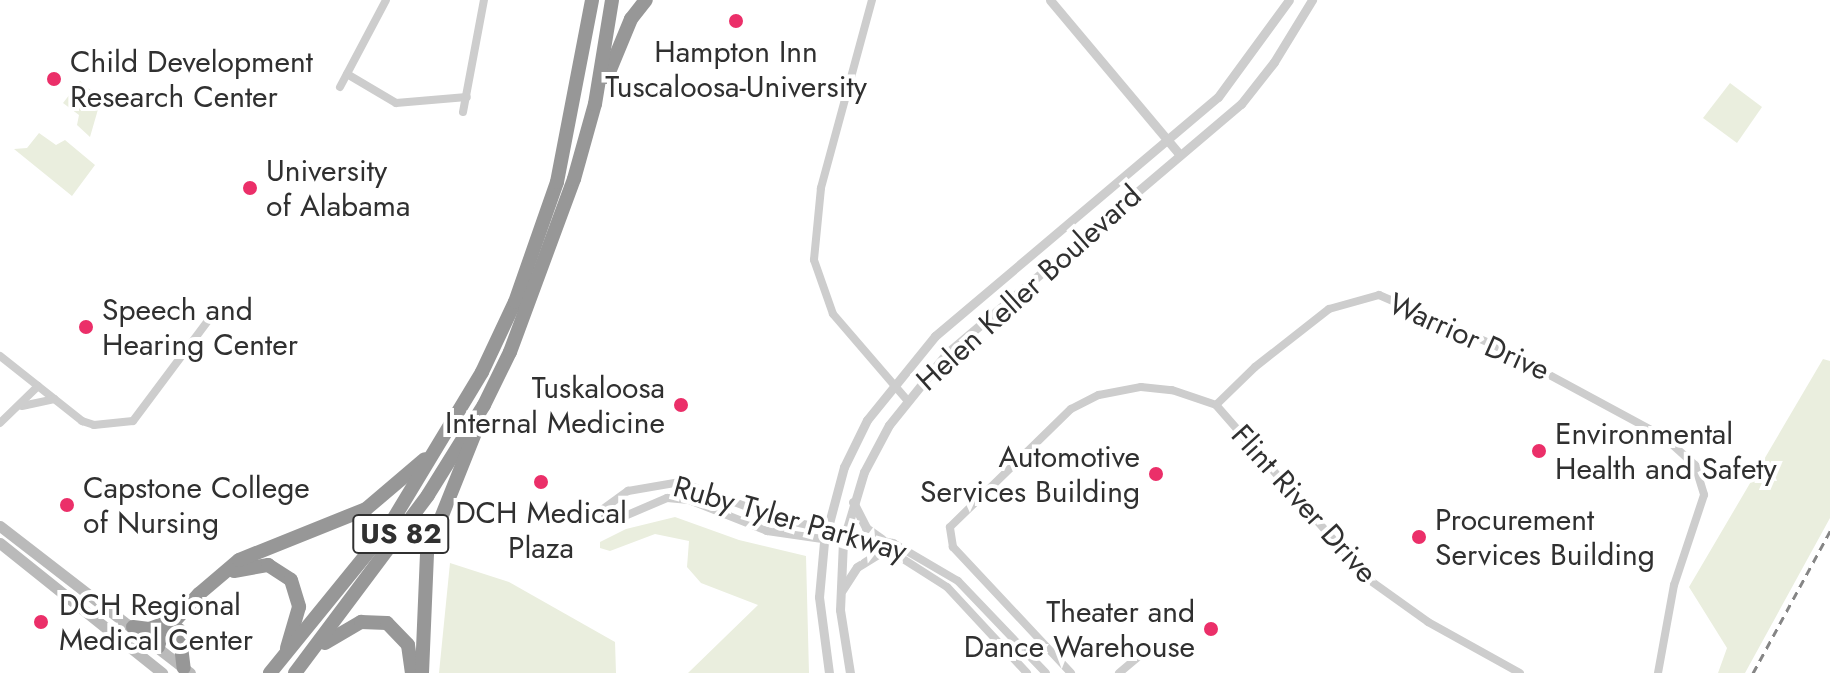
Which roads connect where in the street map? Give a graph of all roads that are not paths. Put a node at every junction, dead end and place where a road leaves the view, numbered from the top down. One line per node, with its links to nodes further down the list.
1 (386, 0): 10 (street)
2 (484, 0): 12 (street)
3 (592, 0): 28 (highway, US 82)
4 (612, 0): 13 (highway, US 82)
5 (646, 0): 13 (highway)
6 (872, 0): 19 (street)
7 (1050, 0): 15 (street)
8 (1289, 0): 15 (street, Helen Keller Boulevard)
9 (1312, 0): 16 (street, Helen Keller Boulevard)
10 (347, 74): 11 (street); 12 (street)
11 (340, 87)
12 (467, 97): 14 (street)
13 (595, 104): 23 (highway, US 82)
14 (463, 112)
15 (1168, 140): 16 (street); 19 (street, Helen Keller Boulevard)
16 (1180, 155): 22 (street, Helen Keller Boulevard)
17 (216, 310): 21 (street)
18 (0, 356): 20 (street)
19 (892, 384): 22 (street); 33 (street, Helen Keller Boulevard)
20 (38, 386): 21 (street); 25 (street)
21 (54, 399): 25 (street)
22 (906, 399): 30 (street, Helen Keller Boulevard)
23 (484, 405): 46 (highway, US 82); 54 (highway)
24 (1216, 405): 59 (street); 61 (street, Flint River Drive); 62 (street, Warrior Drive)
25 (22, 406): 26 (street)
26 (3, 422): 27 (street)
27 (0, 429)
28 (445, 439): 43 (highway); 48 (highway, US 82)
29 (701, 489): 31 (street); 31 (street, Ruby Tyler Parkway); 32 (street, Ruby Tyler Parkway)
30 (853, 502): 35 (street, Helen Keller Boulevard); 37 (street)
31 (695, 503): 36 (street, Ruby Tyler Parkway)
32 (771, 516): 33 (street, Ruby Tyler Parkway); 36 (street)
33 (827, 525): 35 (street, Ruby Tyler Parkway); 38 (street, Helen Keller Boulevard)
34 (0, 526): 44 (main road)
35 (846, 530): 37 (street, Ruby Tyler Parkway); 39 (street, Helen Keller Boulevard)
36 (767, 531): 38 (street, Ruby Tyler Parkway)
37 (882, 539): 58 (street, Ruby Tyler Parkway)
38 (824, 542): 39 (street, Ruby Tyler Parkway); 55 (street, Helen Keller Boulevard)
39 (843, 542): 41 (street, Ruby Tyler Parkway); 42 (street, Helen Keller Boulevard)
40 (0, 543): 50 (main road)
41 (883, 551): 42 (street); 57 (street, Ruby Tyler Parkway)
42 (840, 593): 56 (street, Helen Keller Boulevard)
43 (178, 624): 44 (highway); 45 (highway); 48 (highway); 49 (highway)
44 (133, 627): 45 (main road)
45 (158, 647): 49 (main road)
46 (309, 656): 52 (highway, US 82); 53 (highway)
47 (1138, 657): 60 (street)
48 (282, 658): 51 (highway, US 82)
49 (187, 671)
50 (162, 673)
51 (270, 673)
52 (295, 673)
53 (412, 673)
54 (422, 673)
55 (829, 673)
56 (850, 673)
57 (1027, 673)
58 (1046, 673)
59 (1071, 673)
60 (1119, 673)
61 (1520, 673)
62 (1658, 673)

